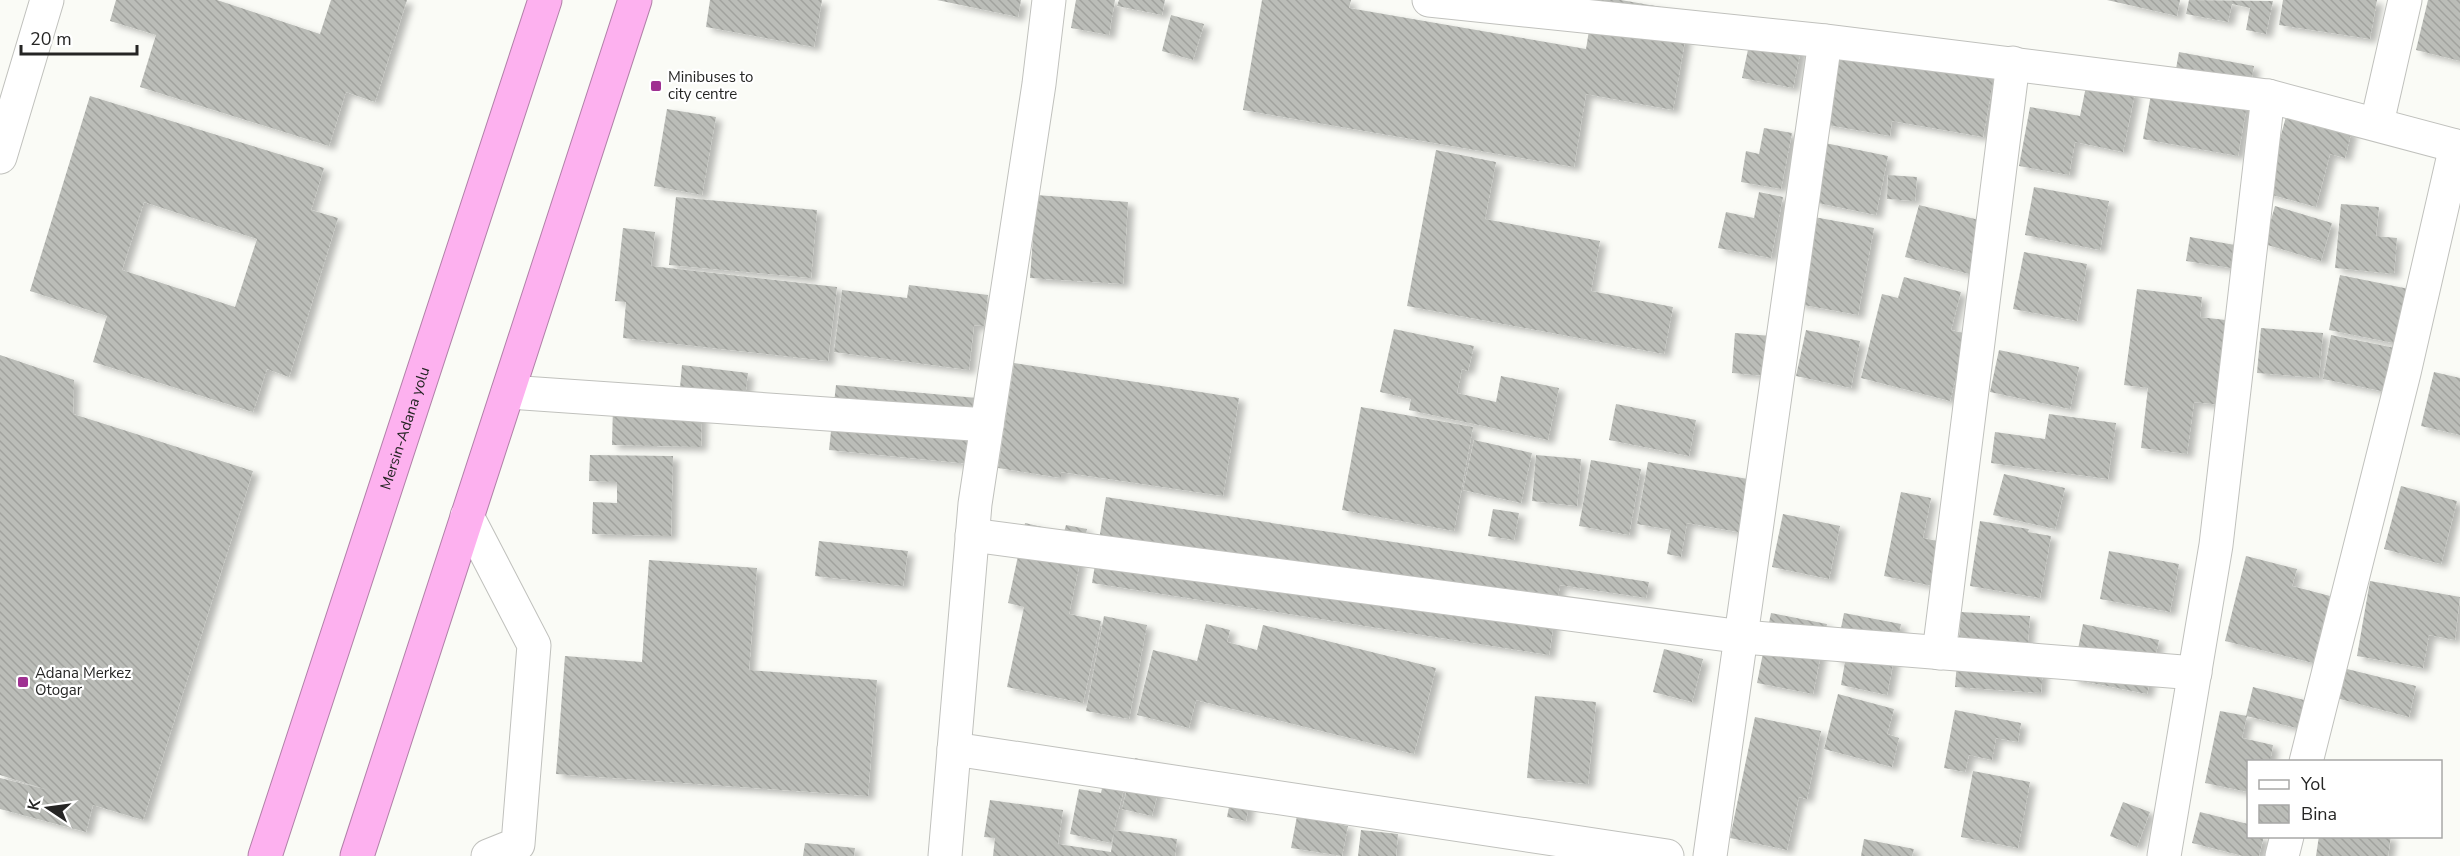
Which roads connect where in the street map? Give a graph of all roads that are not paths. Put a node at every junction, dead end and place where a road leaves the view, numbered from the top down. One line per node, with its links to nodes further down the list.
1 (47, 0): 13 (street)
2 (635, 0): 14 (highway)
3 (1049, 0): 15 (street)
4 (2405, 0): 11 (street)
5 (1442, 1): 7 (street)
6 (539, 5): 24 (highway, Mersin-Adana yolu)
7 (1684, 13): 8 (street)
8 (1825, 41): 9 (street); 18 (street)
9 (2013, 63): 10 (street); 19 (street)
10 (2268, 96): 11 (street); 20 (street)
11 (2377, 123): 12 (street)
12 (2458, 146): 22 (street)
13 (0, 157)
14 (508, 392): 15 (street); 16 (highway)
15 (987, 425): 17 (street)
16 (467, 516): 25 (highway); 26 (street)
17 (972, 535): 18 (street); 21 (street)
18 (1743, 637): 19 (street); 29 (street)
19 (1939, 653): 20 (street)
20 (2195, 673): 30 (street)
21 (954, 749): 27 (street); 28 (street)
22 (2307, 760)
23 (2287, 838): 31 (street)
24 (265, 856)
25 (357, 856)
26 (488, 856)
27 (945, 856)
28 (1666, 856)
29 (1710, 856)
30 (2164, 856)
31 (2282, 856)

